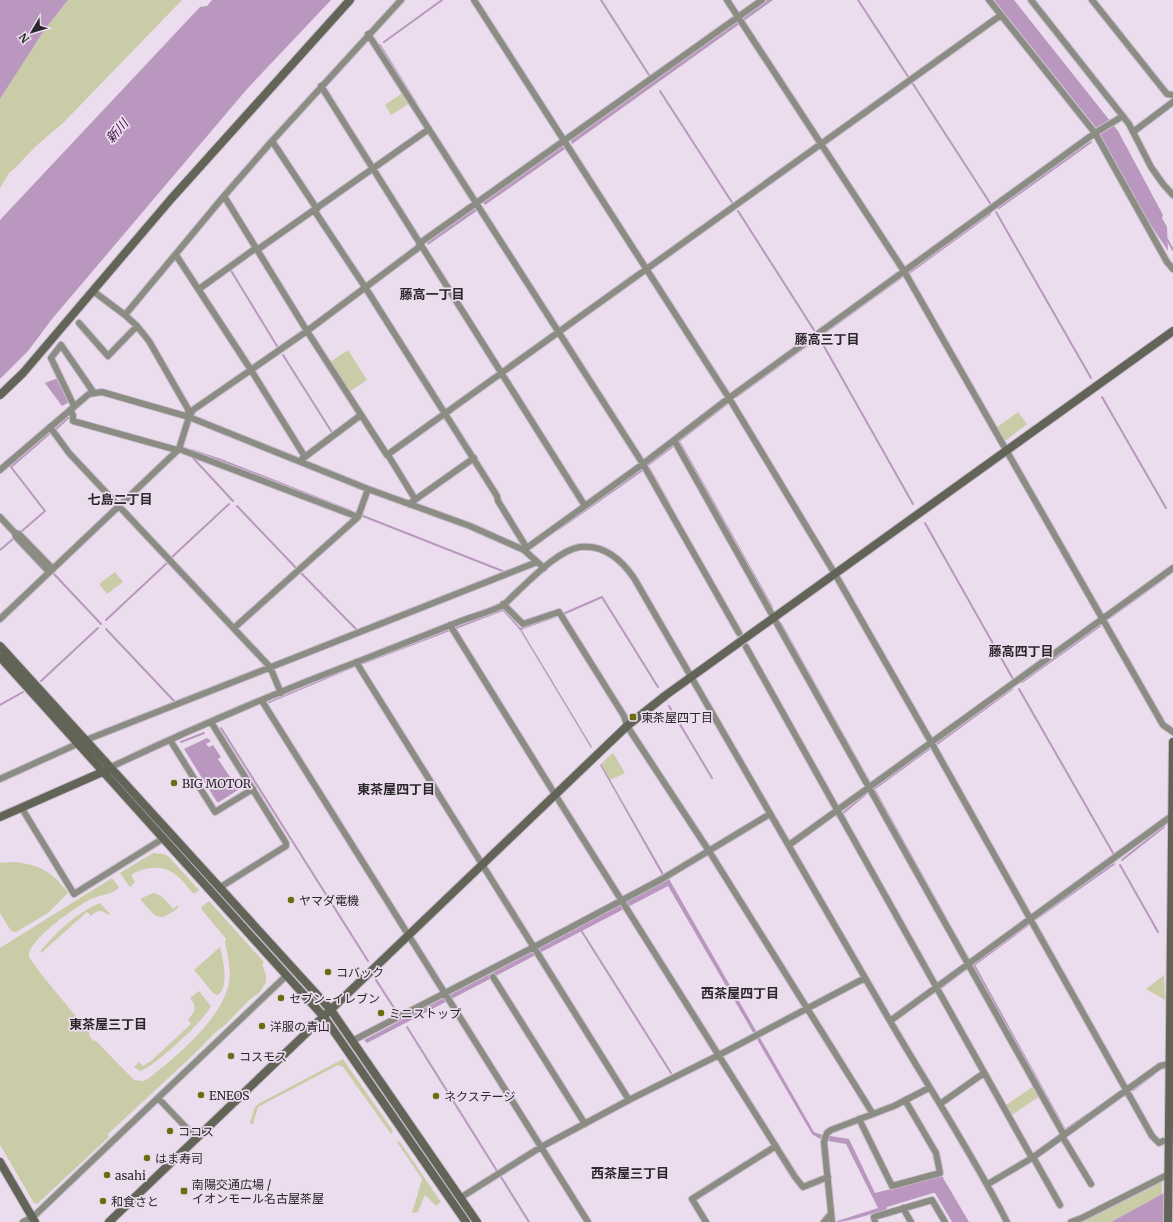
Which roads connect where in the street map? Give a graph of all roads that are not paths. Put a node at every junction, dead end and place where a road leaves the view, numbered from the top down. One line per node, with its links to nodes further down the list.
1 (350, 0): 35 (street)
2 (400, 0): 11 (street)
3 (474, 0): 20 (street)
4 (727, 0): 10 (street)
5 (762, 0): 10 (street)
6 (989, 0): 9 (street)
7 (1030, 0): 15 (street)
8 (1092, 0): 13 (street)
9 (1001, 15): 17 (street); 21 (street)
10 (740, 20): 20 (street); 21 (street)
11 (368, 34): 12 (street); 16 (street)
12 (321, 86): 19 (street); 22 (street)
13 (1173, 95)
14 (1173, 102): 18 (street)
15 (1123, 116): 17 (street); 18 (street)
16 (429, 129): 22 (street); 25 (street)
17 (1096, 132): 30 (street); 32 (street)
18 (1133, 132): 23 (street)
19 (272, 140): 24 (street); 26 (street)
20 (565, 140): 25 (street); 31 (street)
21 (821, 145): 31 (street); 32 (street)
22 (374, 169): 26 (street); 27 (street)
23 (1173, 195)
24 (224, 196): 28 (street); 29 (street)
25 (476, 203): 27 (street); 41 (street)
26 (315, 210): 28 (street); 33 (street)
27 (420, 243): 33 (street); 43 (street)
28 (256, 249): 34 (street); 39 (street)
29 (176, 254): 34 (street); 36 (street)
30 (1173, 269)
31 (648, 270): 41 (street); 46 (street)
32 (904, 271): 46 (street); 54 (street)
33 (365, 287): 39 (street); 48 (street)
34 (198, 289): 42 (street)
35 (93, 291): 36 (street); 45 (street)
36 (126, 315): 38 (street)
37 (80, 323): 38 (street)
38 (137, 326): 50 (street)
39 (307, 331): 42 (street); 49 (street)
40 (1173, 331): 54 (street)
41 (559, 332): 43 (street); 59 (street)
42 (251, 370): 50 (street); 56 (street)
43 (502, 373): 48 (street); 65 (street)
44 (94, 393): 47 (street); 47 (street); 50 (street)
45 (0, 395)
46 (729, 398): 52 (street); 73 (street)
47 (72, 408): 51 (street); 53 (street)
48 (446, 414): 55 (street); 57 (street)
49 (361, 415): 55 (street); 56 (street)
50 (189, 417): 53 (street); 58 (street)
51 (50, 427): 60 (street); 64 (street)
52 (674, 440): 59 (street); 75 (street)
53 (178, 450): 64 (street); 67 (street)
54 (1005, 451): 73 (street); 77 (street)
55 (388, 455): 62 (street)
56 (305, 457): 58 (street)
57 (474, 458): 62 (street); 68 (street)
58 (300, 462): 61 (street)
59 (643, 464): 65 (street); 80 (street)
60 (0, 470)
61 (368, 489): 63 (street); 67 (street)
62 (416, 499): 63 (street)
63 (409, 504): 68 (street)
64 (119, 506): 72 (street); 79 (street)
65 (585, 506): 68 (street)
66 (0, 517): 72 (street)
67 (358, 517): 79 (street)
68 (524, 550): 69 (street)
69 (537, 562): 70 (street); 85 (street)
70 (544, 568): 74 (street); 86 (street)
71 (1173, 568): 77 (street)
72 (51, 571): 76 (street)
73 (835, 574): 75 (street); 94 (street)
74 (503, 604): 78 (street); 90 (street)
75 (773, 617): 86 (street); 100 (street)
76 (0, 618)
77 (1101, 618): 91 (street); 94 (street)
78 (450, 625): 84 (street); 102 (street)
79 (234, 628): 85 (street)
80 (739, 633)
81 (0, 646): 92 (street)
82 (746, 647): 104 (street)
83 (0, 657): 96 (street)
84 (356, 662): 87 (street); 111 (street)
85 (270, 667): 87 (street); 92 (street)
86 (692, 676): 90 (street); 105 (street)
87 (281, 693): 88 (street)
88 (262, 701): 89 (street); 115 (street)
89 (211, 722): 93 (street); 101 (street)
90 (627, 726): 102 (street); 110 (street)
91 (1173, 732)
92 (86, 740): 96 (street); 97 (street)
93 (170, 740): 97 (street); 101 (street)
94 (931, 742): 100 (street); 114 (street)
95 (1173, 742): 107 (street)
96 (79, 744): 98 (street); 99 (street)
97 (111, 767): 98 (street); 112 (street)
98 (103, 772): 103 (street); 108 (street)
99 (0, 779)
100 (869, 787): 104 (street); 117 (street)
101 (253, 789): 112 (street)
102 (556, 796): 111 (street); 113 (street)
103 (21, 807): 106 (street); 108 (street)
104 (837, 810): 109 (street); 121 (street)
105 (770, 814): 109 (street); 110 (street)
106 (0, 816)
107 (1173, 816): 114 (street); 129 (street)
108 (164, 838): 118 (street)
109 (789, 845): 120 (street)
110 (709, 851): 113 (street); 123 (street)
111 (482, 866): 115 (street); 116 (street)
112 (219, 888): 124 (street)
113 (623, 901): 116 (street); 128 (street)
114 (1031, 918): 117 (street); 132 (street)
115 (409, 936): 122 (street); 124 (street)
116 (536, 950): 122 (street); 134 (street)
117 (969, 964): 121 (street); 140 (street)
118 (287, 975): 125 (street); 133 (street)
119 (493, 977): 139 (street)
120 (865, 978): 123 (street); 126 (street)
121 (936, 988): 126 (street); 130 (street)
122 (447, 996): 127 (street); 144 (street)
123 (807, 1009): 128 (street); 137 (street)
124 (331, 1010): 125 (street); 127 (street)
125 (324, 1017): 141 (street); 158 (street)
126 (890, 1021): 131 (street)
127 (352, 1041): 151 (street)
128 (719, 1055): 134 (street); 143 (street)
129 (1169, 1064): 132 (street); 147 (street)
130 (984, 1073): 136 (street); 145 (street)
131 (929, 1088): 135 (street); 136 (street)
132 (1127, 1090): 140 (street); 142 (street)
133 (158, 1098): 141 (street); 155 (street)
134 (629, 1100): 139 (street)
135 (905, 1100): 137 (street); 138 (street)
136 (940, 1104): 149 (street)
137 (873, 1114): 138 (street)
138 (859, 1119): 148 (street)
139 (585, 1124): 144 (street)
140 (1063, 1136): 145 (street); 150 (street)
141 (197, 1138): 157 (street)
142 (1163, 1141)
143 (776, 1146): 148 (street); 161 (street)
144 (541, 1148): 151 (street); 160 (street)
145 (1033, 1158): 149 (street); 152 (street)
146 (0, 1162): 155 (street)
147 (1169, 1176): 167 (street); 168 (street)
148 (828, 1177): 154 (street)
149 (988, 1184): 166 (street)
150 (1091, 1184)
151 (460, 1198): 159 (street)
152 (1060, 1205)
153 (903, 1208): 163 (street); 164 (street); 165 (street)
154 (832, 1219): 162 (street)
155 (34, 1220): 156 (street)
156 (23, 1222)
157 (109, 1222)
158 (466, 1222)
159 (477, 1222)
160 (588, 1222)
161 (706, 1222)
162 (824, 1222)
163 (875, 1222)
164 (911, 1222)
165 (945, 1222)
166 (1007, 1222)
167 (1071, 1222)
168 (1168, 1222)

